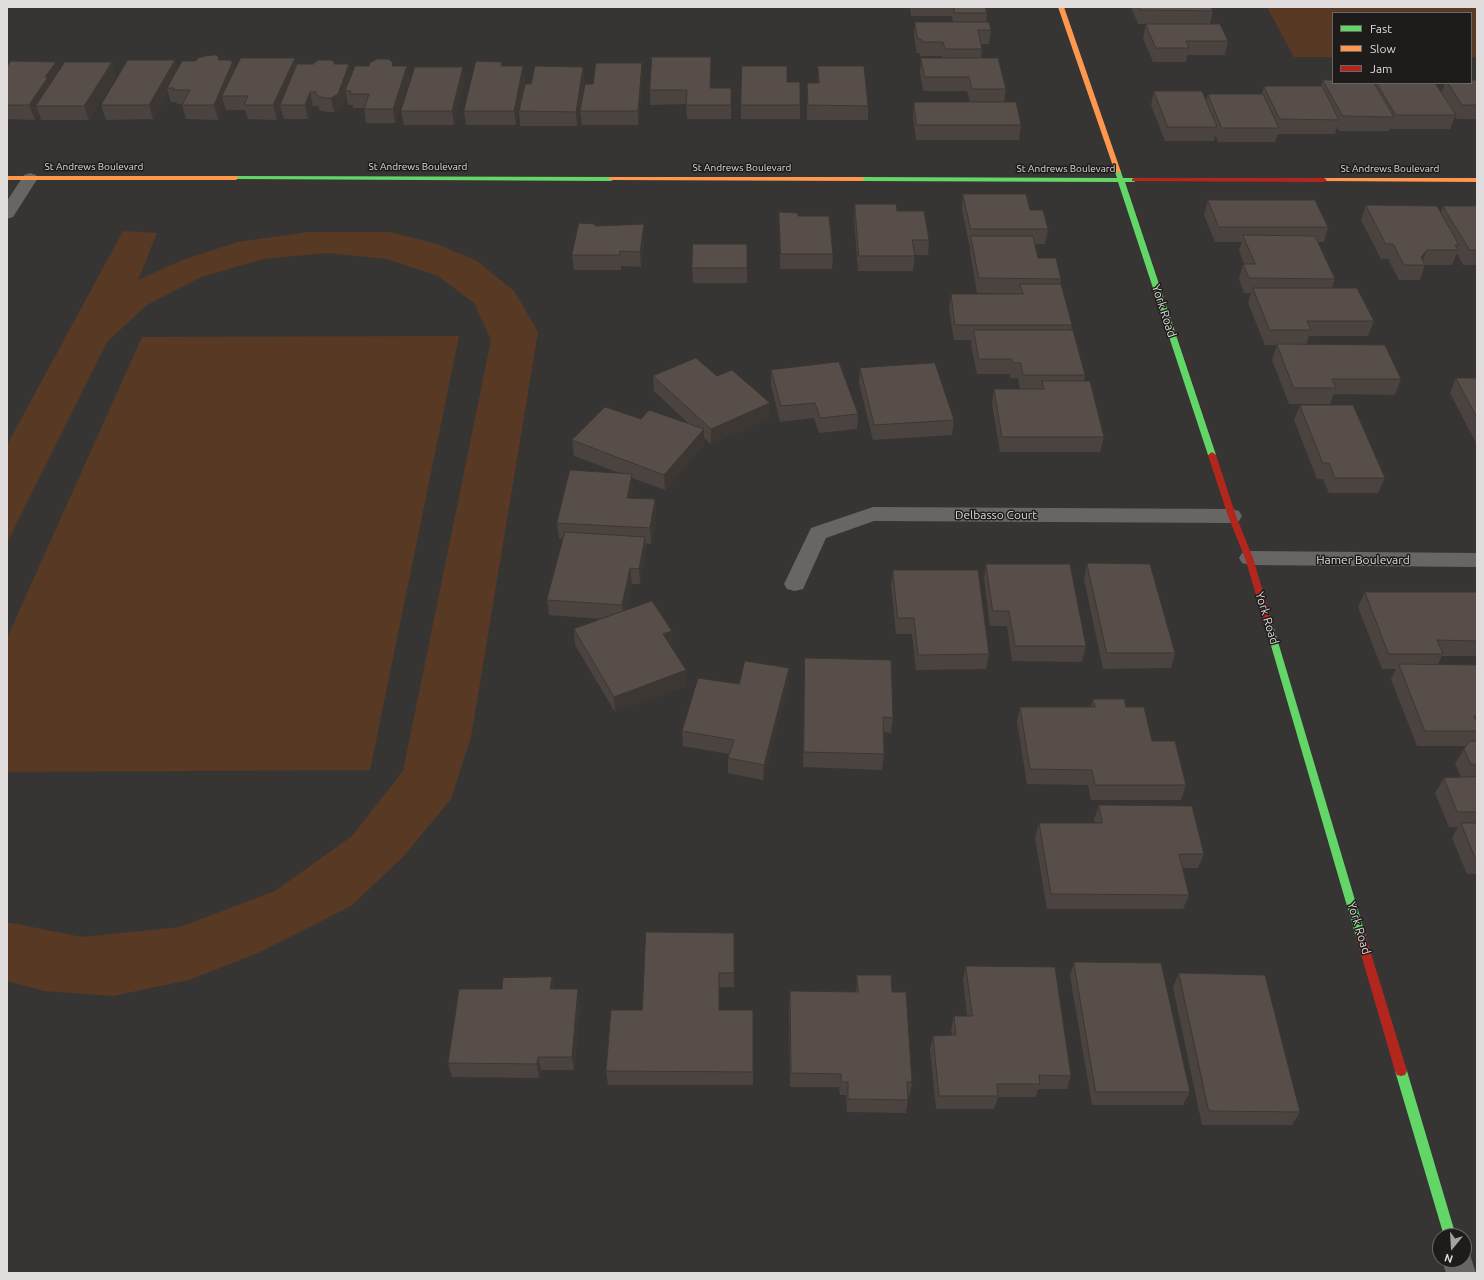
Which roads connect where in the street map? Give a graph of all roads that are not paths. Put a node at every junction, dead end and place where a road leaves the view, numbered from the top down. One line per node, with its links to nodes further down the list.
1 (1061, 7): 4 (street, York Road)
2 (7, 178): 3 (street, St Andrews Boulevard)
3 (30, 178): 4 (street, St Andrews Boulevard); 6 (street)
4 (1121, 180): 5 (street, St Andrews Boulevard); 7 (street, York Road)
5 (1477, 180)
6 (7, 214)
7 (1232, 516): 8 (street, York Road); 10 (street, Delbasso Court)
8 (1249, 558): 9 (street, Hamer Boulevard); 11 (street, York Road)
9 (1477, 560)
10 (795, 584)
11 (1448, 1228)

